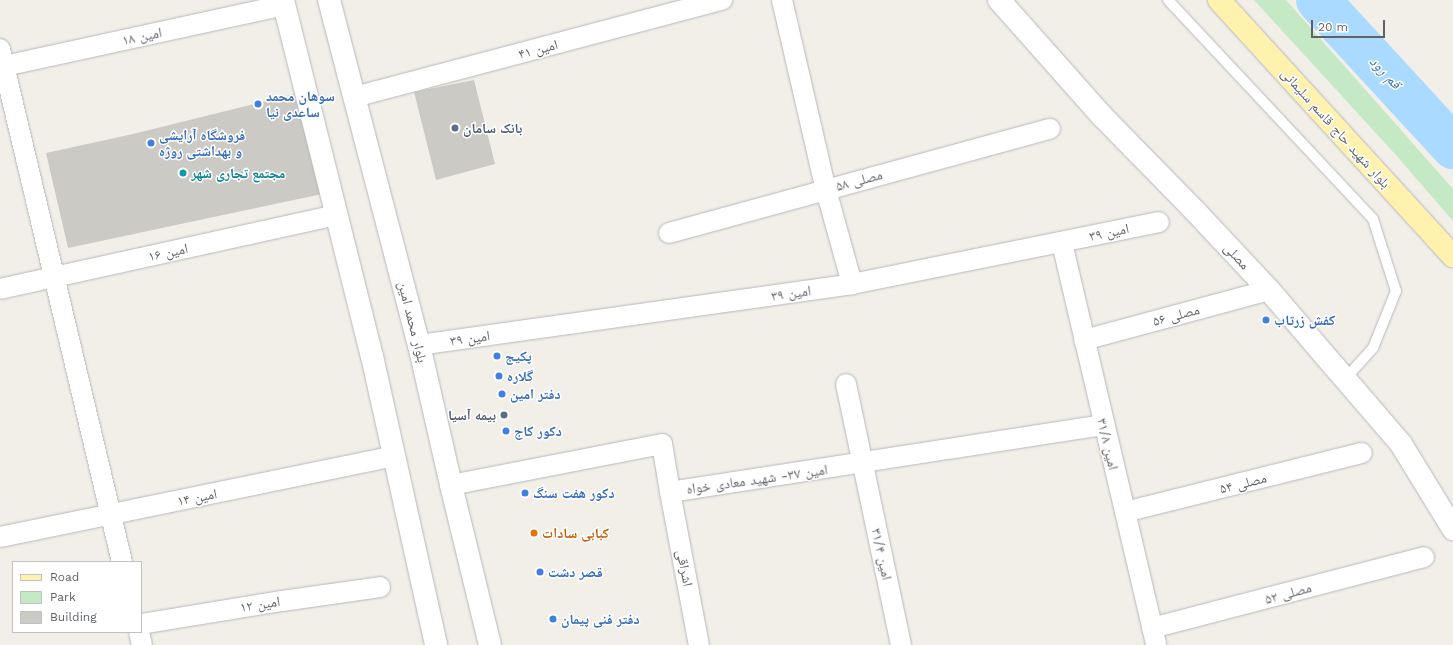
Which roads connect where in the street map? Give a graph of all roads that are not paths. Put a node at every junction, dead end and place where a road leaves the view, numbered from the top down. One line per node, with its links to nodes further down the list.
1 (329, 0): 9 (main road, بلوار محمد امین)
2 (722, 0): 9 (street, امین ۴۱)
3 (782, 0): 11 (street)
4 (999, 0): 20 (main road, مصلی)
5 (1168, 0): 23 (lane)
6 (1219, 0): 16 (main road, بلوار شهید حاج قاسم سلیمانی)
7 (284, 2): 8 (street, امین ۱۸); 12 (main road)
8 (1, 61): 17 (street)
9 (354, 97): 22 (main road, بلوار محمد امین)
10 (1050, 129): 11 (street, مصلی ۵۸)
11 (826, 190): 14 (street, مصلی ۵۸); 18 (street)
12 (337, 215): 17 (street, امین ۱۶); 27 (main road)
13 (1159, 222): 15 (street, امین ۳۹)
14 (669, 233)
15 (1062, 243): 18 (street, امین ۳۹); 21 (street, امین ۳۱/۸)
16 (1453, 256)
17 (54, 276): 19 (street, امین ۱۶); 32 (street)
18 (852, 284): 22 (street, امین ۳۹)
19 (0, 289)
20 (1269, 290): 21 (street, مصلی ۵۶); 23 (main road, مصلی)
21 (1084, 340): 25 (street, امین ۳۱/۸)
22 (419, 345): 29 (main road, بلوار محمد امین)
23 (1345, 379): 33 (main road, مصلی)
24 (846, 384): 28 (street, امین ۳۱/۴)
25 (1104, 426): 28 (street, امین ۳۷- شهید معادی خواه); 31 (street, امین ۳۱/۸)
26 (1362, 453): 31 (street, مصلی ۵۴)
27 (395, 456): 32 (street, امین ۱۴); 42 (main road)
28 (862, 463): 30 (street, امین ۳۷- شهید معادی خواه); 45 (street, امین ۳۱/۴)
29 (451, 485): 30 (street, امین ۳۷- شهید معادی خواه); 43 (main road, بلوار محمد امین)
30 (670, 492): 44 (street, اشراقی)
31 (1125, 512): 40 (street, امین ۳۱/۸)
32 (111, 514): 34 (street, امین ۱۴); 36 (street)
33 (1453, 529)
34 (0, 537)
35 (1424, 557): 40 (street, مصلی ۵۲)
36 (122, 561)
37 (380, 586): 38 (street, امین ۱۲)
38 (142, 624)
39 (139, 633): 41 (street)
40 (1154, 636)
41 (142, 645)
42 (436, 645)
43 (490, 645)
44 (699, 645)
45 (901, 645)

